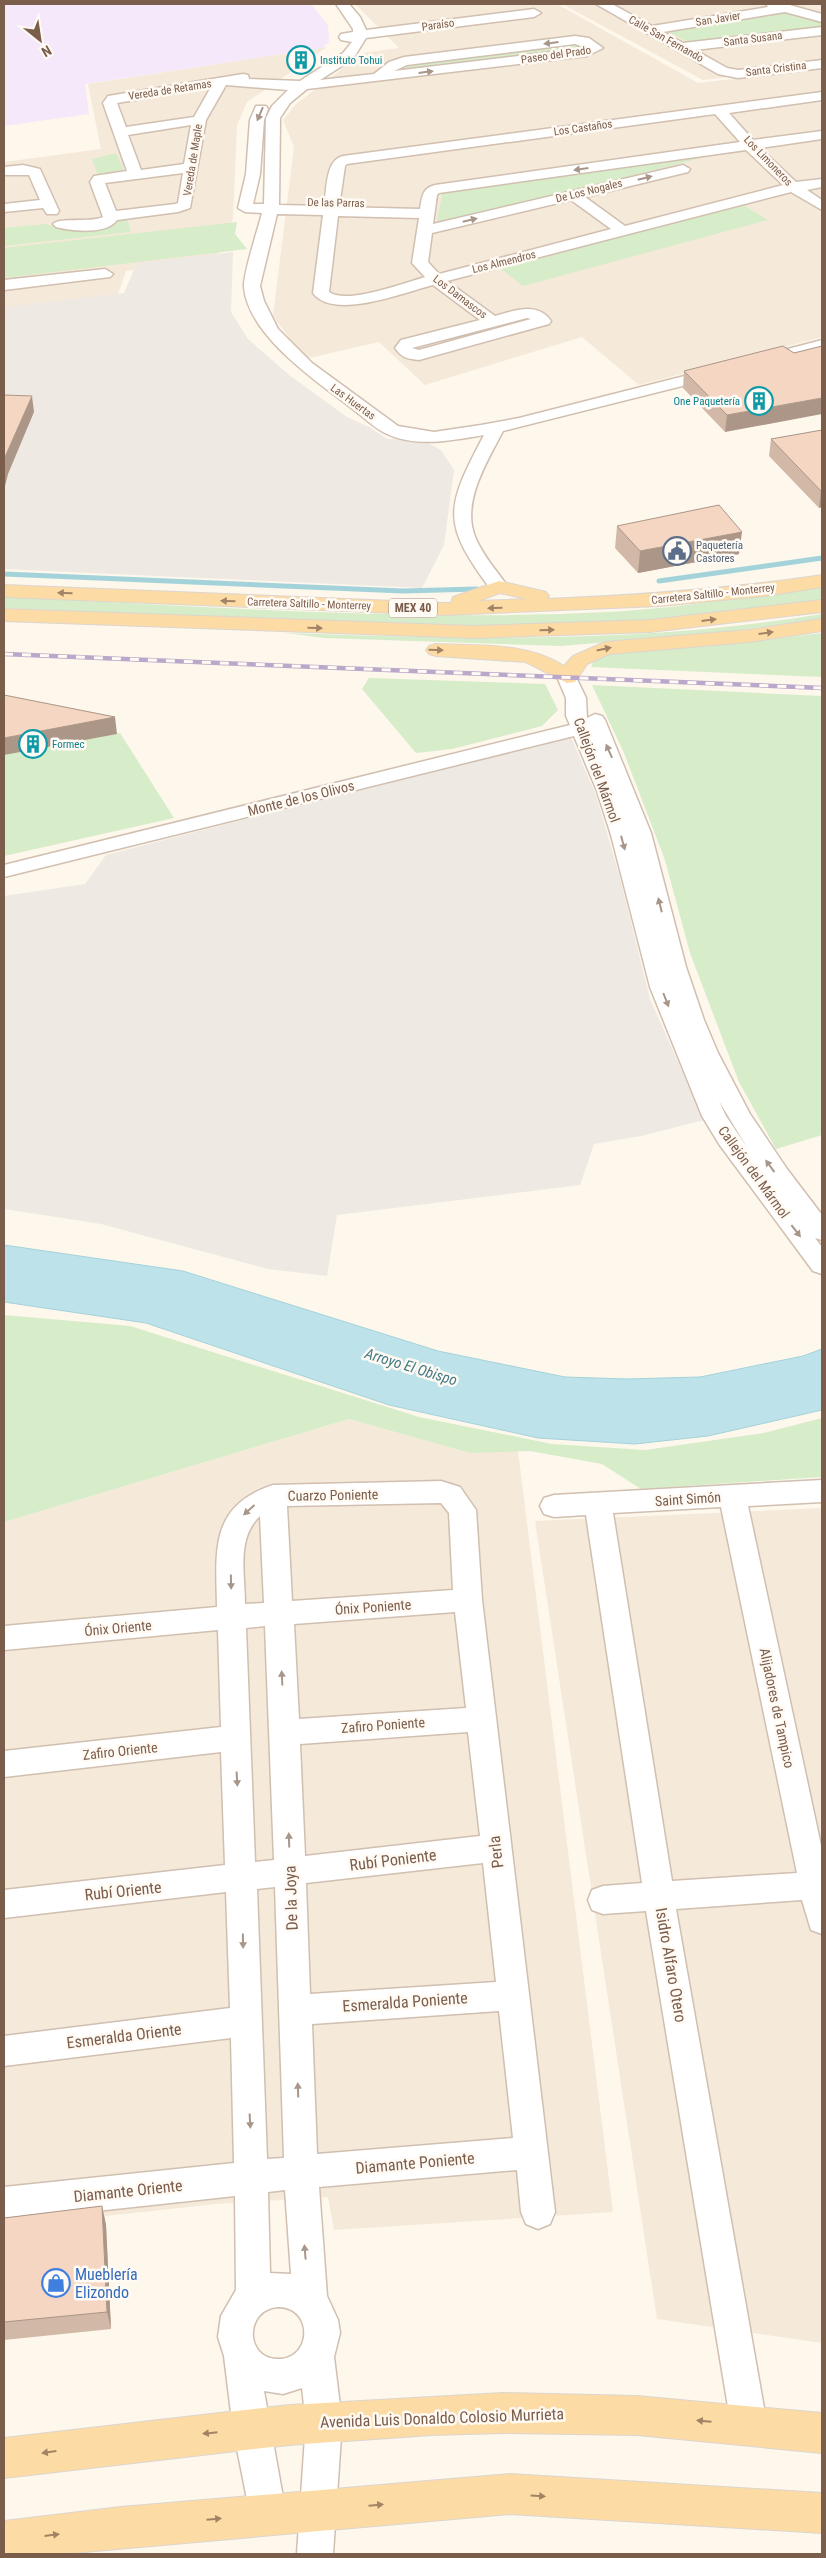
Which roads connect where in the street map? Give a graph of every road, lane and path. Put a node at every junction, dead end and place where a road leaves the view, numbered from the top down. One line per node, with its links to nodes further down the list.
1 (603, 4): 2 (street); 7 (street, Calle San Fernando)
2 (608, 4)
3 (778, 6): 6 (street); 7 (street, San Javier)
4 (534, 12): 9 (street, Paraíso)
5 (336, 13): 9 (street); 10 (street)
6 (822, 18)
7 (651, 30): 11 (street, Calle San Fernando)
8 (822, 31): 11 (street, Santa Susana)
9 (361, 35): 10 (street, Paraíso); 18 (street, Las Huertas)
10 (343, 37): 17 (street)
11 (684, 48): 14 (street, Calle San Fernando)
12 (822, 64): 14 (street, Santa Cristina)
13 (277, 72): 16 (street, Vereda de Retamas)
14 (730, 73)
15 (377, 78): 15 (street, Paseo del Prado, one-way to 15); 18 (street, Paseo del Prado)
16 (224, 81): 17 (street, Vereda de Retamas); 21 (street, Vereda de Maple); 22 (street, Vereda de Retamas)
17 (286, 86): 18 (street, Paseo del Prado); 36 (street, De las Parras, one-way to 36)
18 (302, 87): 36 (street, Las Huertas)
19 (822, 96): 20 (street, Los Castaños)
20 (719, 110): 23 (street, Los Castaños); 26 (street, Los Limoneros)
21 (199, 120): 22 (street); 28 (street, Vereda de Maple)
22 (121, 132): 31 (street)
23 (522, 136): 27 (street, Los Castaños); 30 (street)
24 (822, 136): 26 (street)
25 (822, 142): 26 (street)
26 (753, 148): 30 (street, De Los Nogales, one-way to 30); 33 (street, Los Limoneros); 35 (street, De Los Nogales, one-way to 26)
27 (344, 160): 39 (street, Los Almendros)
28 (191, 168): 31 (street); 41 (street, Vereda de Maple)
29 (4, 171): 38 (street)
30 (552, 173): 34 (street, De Los Nogales)
31 (135, 174): 41 (street)
32 (822, 183): 33 (street, Los Almendros)
33 (793, 187): 37 (street, Los Limoneros); 44 (street, Los Almendros)
34 (435, 189): 40 (street, Los Damascos)
35 (573, 195): 43 (street, De Los Nogales, one-way to 35); 44 (street)
36 (271, 206): 39 (street, De las Parras); 52 (street, Las Huertas)
37 (822, 206)
38 (4, 208)
39 (332, 208): 40 (street, De las Parras); 46 (street, Los Almendros)
40 (427, 210): 43 (street, Los Damascos)
41 (111, 216): 42 (street)
42 (61, 224)
43 (423, 231): 46 (street, Los Damascos)
44 (624, 232): 46 (street, Los Almendros)
45 (105, 274): 47 (street)
46 (435, 279): 48 (street, Los Damascos)
47 (4, 286)
48 (493, 322): 48 (street)
49 (822, 345): 50 (street)
50 (747, 364)
51 (728, 369): 52 (street, Las Huertas)
52 (496, 428): 54 (street)
53 (822, 581): 56 (main road, Carretera Saltillo - Monterrey / MEX 40)
54 (499, 587): 56 (main road); 58 (main road)
55 (4, 591): 58 (main road, Carretera Saltillo - Monterrey / MEX 40, one-way to 55)
56 (660, 600): 58 (main road, Carretera Saltillo - Monterrey / MEX 40, one-way to 58)
57 (822, 606): 60 (main road, Carretera Saltillo - Monterrey / MEX 40, one-way to 57)
58 (407, 608)
59 (4, 615): 60 (main road, Carretera Saltillo - Monterrey / MEX 40)
60 (144, 620): 62 (main road, one-way to 62)
61 (822, 625): 62 (main road, one-way to 61)
62 (567, 677): 63 (street, Callejón del Mármol)
63 (589, 726): 64 (street, Monte de los Olivos); 65 (street, Callejón del Mármol)
64 (4, 871)
65 (659, 943): 66 (street, Callejón del Mármol, one-way to 65); 67 (street, Callejón del Mármol, one-way to 67)
66 (822, 1230)
67 (822, 1265)
68 (822, 1490): 71 (street, Saint Simón)
69 (450, 1495): 70 (street, Cuarzo Poniente); 74 (street, Perla)
70 (274, 1496): 75 (street, De la Joya); 76 (street, Cuarzo Poniente, one-way to 76)
71 (732, 1496): 72 (street, Saint Simón); 85 (street, Alijadores de Tampico)
72 (598, 1505): 73 (street, Saint Simón); 86 (street, Isidro Alfaro Otero)
73 (554, 1506)
74 (468, 1600): 75 (street, Ónix Poniente); 78 (street, Perla)
75 (279, 1613): 76 (street, Ónix Poniente); 79 (street, De la Joya, one-way to 75)
76 (231, 1618): 77 (street, Ónix Oriente); 80 (street)
77 (4, 1638)
78 (481, 1719): 79 (street, Zafiro Poniente); 82 (street, Perla)
79 (285, 1732): 83 (street, De la Joya, one-way to 79)
80 (235, 1738): 81 (street, Zafiro Oriente); 84 (street, one-way to 84)
81 (4, 1764)
82 (496, 1848): 83 (street, Rubí Poniente); 90 (street, Perla)
83 (290, 1872): 84 (street, Rubí Poniente); 91 (street, De la Joya)
84 (242, 1878): 88 (street, Rubí Oriente); 92 (street, one-way to 92)
85 (819, 1885): 86 (street); 89 (street, Alijadores de Tampico)
86 (659, 1897): 87 (street); 104 (street, Isidro Alfaro Otero)
87 (603, 1900)
88 (4, 1904)
89 (822, 1920)
90 (514, 1995): 91 (street, Esmeralda Poniente); 94 (street, Perla)
91 (295, 2010): 95 (street, De la Joya, one-way to 91)
92 (245, 2021): 93 (street, Esmeralda Oriente); 96 (street, one-way to 96)
93 (4, 2051)
94 (530, 2153): 95 (street, Diamante Poniente); 98 (street, Perla)
95 (301, 2172): 96 (street, Diamante Poniente); 100 (street, De la Joya, one-way to 95)
96 (253, 2178): 97 (street, Diamante Oriente); 99 (street)
97 (4, 2204)
98 (538, 2212)
99 (253, 2298): 100 (street); 102 (street)
100 (310, 2300): 101 (street, De la Joya)
101 (316, 2355): 102 (street); 103 (street, De la Joya)
102 (241, 2357): 105 (street)
103 (324, 2422): 104 (main road, Avenida Luis Donaldo Colosio Murrieta, one-way to 103); 105 (main road, Avenida Luis Donaldo Colosio Murrieta); 108 (street, De la Joya)
104 (749, 2425): 106 (main road, Avenida Luis Donaldo Colosio Murrieta)
105 (251, 2429): 107 (main road, Avenida Luis Donaldo Colosio Murrieta, one-way to 107); 110 (street)
106 (822, 2433)
107 (4, 2458)
108 (318, 2510): 109 (main road, one-way to 109); 110 (main road); 112 (street, De la Joya)
109 (822, 2513)
110 (268, 2514): 111 (main road, one-way to 110)
111 (4, 2541)
112 (315, 2554)

